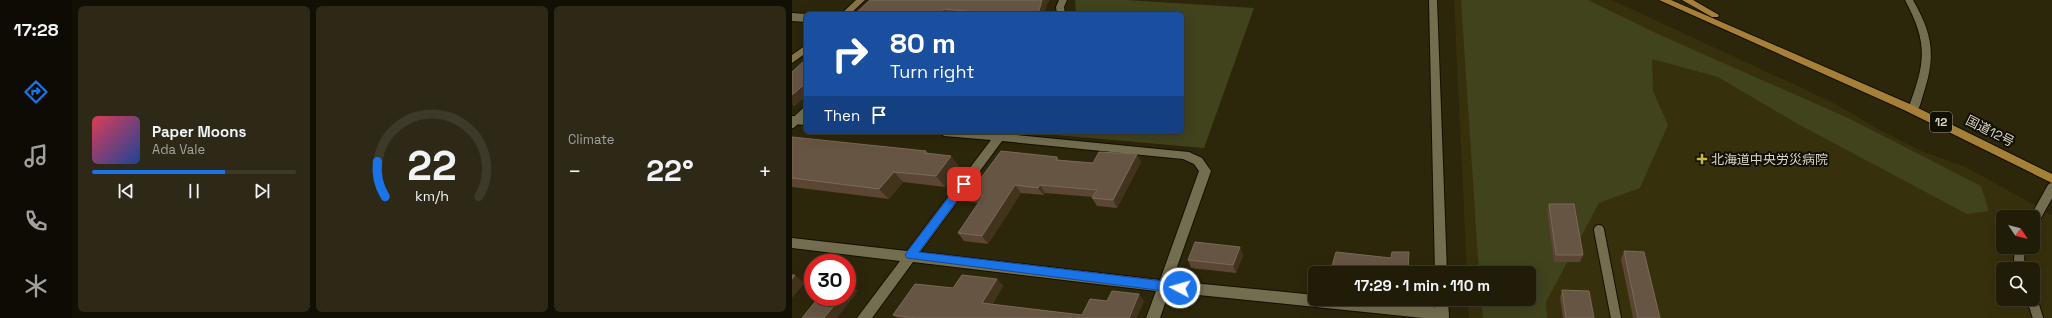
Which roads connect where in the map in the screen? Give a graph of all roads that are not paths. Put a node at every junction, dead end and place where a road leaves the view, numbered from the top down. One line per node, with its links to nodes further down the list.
1 (861, 0): 7 (main road)
2 (1063, 0): 8 (street)
3 (1433, 0): 24 (street)
4 (1663, 0): 13 (highway, 国道12号 / 12)
5 (1686, 0): 13 (highway, 国道12号 / 12)
6 (1909, 0): 14 (street)
7 (847, 12)
8 (1061, 12)
9 (792, 17): 10 (lane)
10 (804, 18)
11 (804, 50): 12 (main road)
12 (792, 60)
13 (1827, 70): 14 (highway, 国道12号 / 12)
14 (1914, 109): 18 (highway, 国道12号 / 12)
15 (804, 113): 16 (lane)
16 (797, 121)
17 (1002, 134): 23 (street); 25 (street)
18 (2052, 179)
19 (2052, 188): 20 (lane)
20 (2040, 210)
21 (1599, 230): 30 (lane)
22 (792, 243): 23 (street)
23 (910, 255): 25 (street); 28 (street)
24 (1441, 266)
25 (1165, 286): 27 (street); 29 (street)
26 (2034, 306): 31 (lane)
27 (1442, 316)
28 (864, 318)
29 (1153, 318)
30 (1616, 318)
31 (2038, 318)

